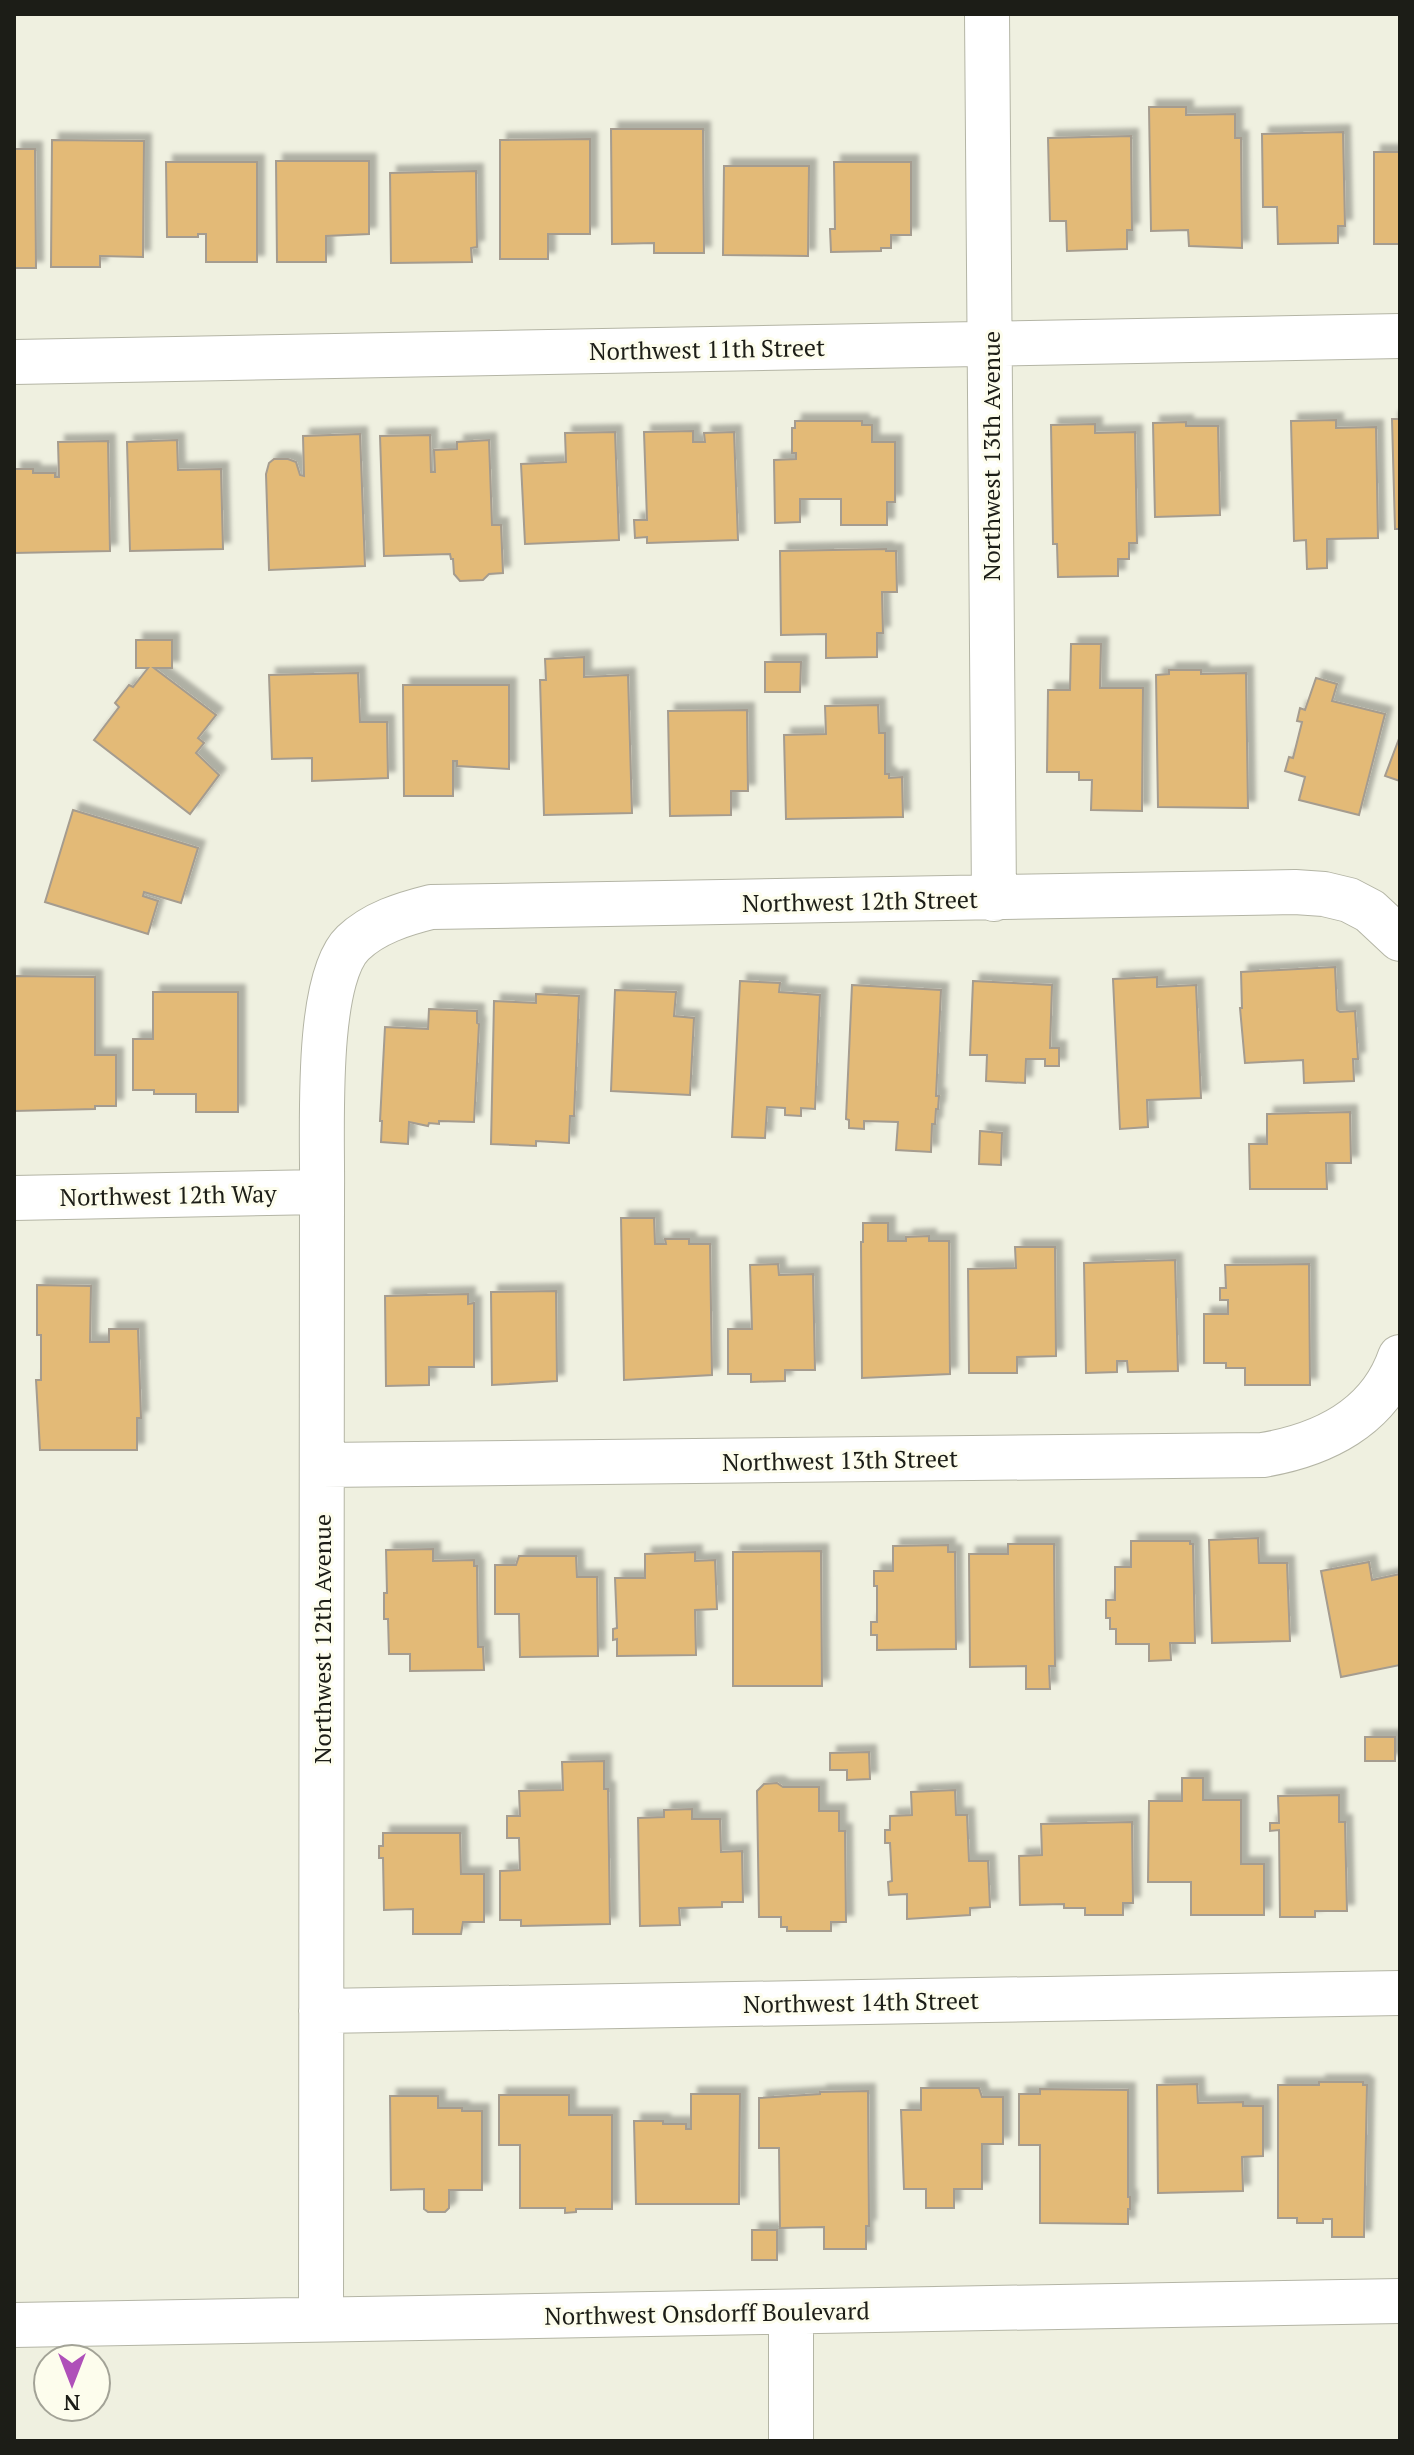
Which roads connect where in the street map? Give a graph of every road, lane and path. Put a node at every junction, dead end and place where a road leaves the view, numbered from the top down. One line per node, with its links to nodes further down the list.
1 (987, 14): 3 (street, Northwest 13th Avenue)
2 (1400, 336): 3 (street, Northwest 11th Street)
3 (990, 344): 4 (street, Northwest 11th Street); 5 (street, Northwest 13th Avenue)
4 (14, 362)
5 (994, 899): 6 (street, Northwest 12th Street); 7 (street, Northwest 12th Street)
6 (1394, 932)
7 (339, 960): 8 (street, Northwest 12th Avenue)
8 (322, 1192): 9 (street, Northwest 12th Way); 11 (street, Northwest 12th Avenue)
9 (14, 1198)
10 (1400, 1357): 11 (street, Northwest 13th Street)
11 (322, 1465): 13 (street, Northwest 12th Avenue)
12 (1400, 1993): 13 (street, Northwest 14th Street)
13 (321, 2011): 16 (street, Northwest 12th Avenue)
14 (1400, 2301): 15 (street, Northwest Onsdorff Boulevard)
15 (791, 2312): 16 (street, Northwest Onsdorff Boulevard); 18 (street)
16 (321, 2319): 17 (street, Northwest Onsdorff Boulevard)
17 (14, 2325)
18 (791, 2441)

